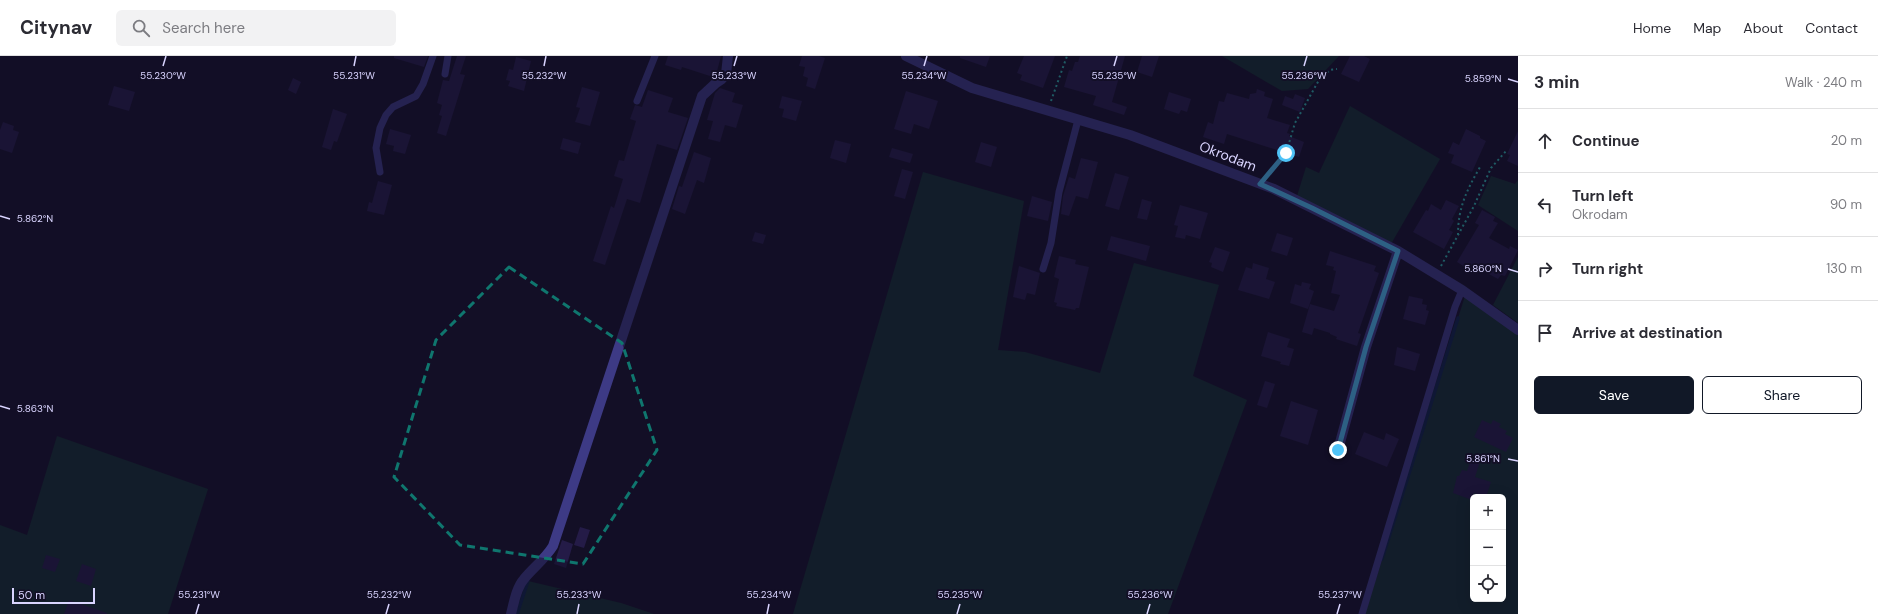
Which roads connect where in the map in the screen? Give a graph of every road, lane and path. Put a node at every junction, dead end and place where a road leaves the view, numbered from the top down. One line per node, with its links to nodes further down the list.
1 (433, 56): 14 (lane)
2 (448, 56): 8 (lane)
3 (655, 56): 9 (lane)
4 (728, 56): 23 (street)
5 (906, 56): 10 (street, Okrodam)
6 (1067, 56): 10 (path)
7 (1337, 69): 15 (path)
8 (445, 74)
9 (637, 101)
10 (1047, 111): 11 (street, Okrodam)
11 (1078, 120): 15 (street, Okrodam); 18 (lane)
12 (1506, 151): 16 (path)
13 (1480, 167): 16 (path)
14 (380, 172)
15 (1260, 184): 17 (street, Okrodam)
16 (1458, 236): 19 (path)
17 (1398, 251): 19 (street, Okrodam); 22 (street)
18 (1043, 269)
19 (1436, 274): 20 (street, Okrodam)
20 (1462, 290): 21 (street, Okrodam); 24 (lane)
21 (1518, 330)
22 (1338, 450)
23 (511, 614)
24 (1362, 614)

